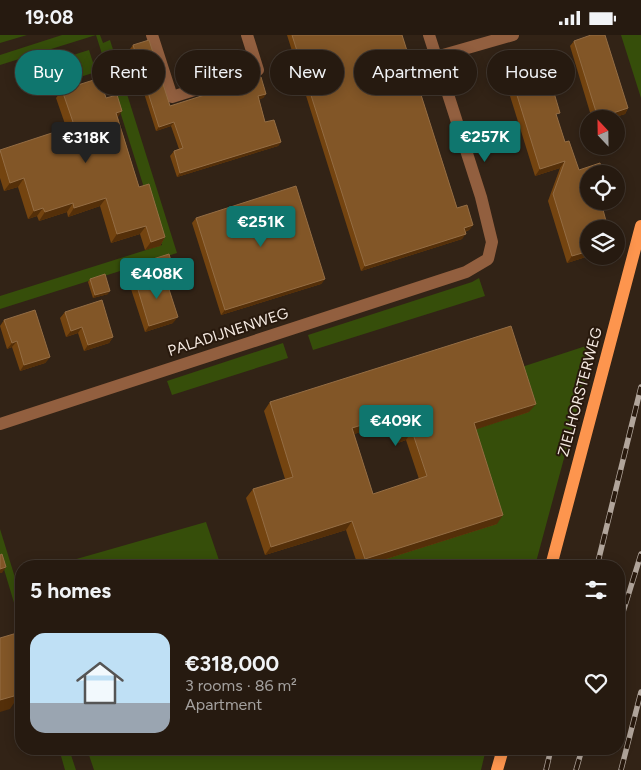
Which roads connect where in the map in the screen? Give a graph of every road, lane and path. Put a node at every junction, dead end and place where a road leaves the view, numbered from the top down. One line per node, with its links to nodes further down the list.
1 (152, 35): 2 (street)
2 (247, 35)
3 (429, 35): 5 (street, PALADIJNENWEG)
4 (513, 35): 6 (street)
5 (434, 50)
6 (460, 50)
7 (448, 95): 9 (street, PALADIJNENWEG)
8 (641, 226): 10 (main road, ZIELHORSTERWEG)
9 (0, 424)
10 (553, 560)
11 (501, 755): 12 (main road)
12 (497, 770)

